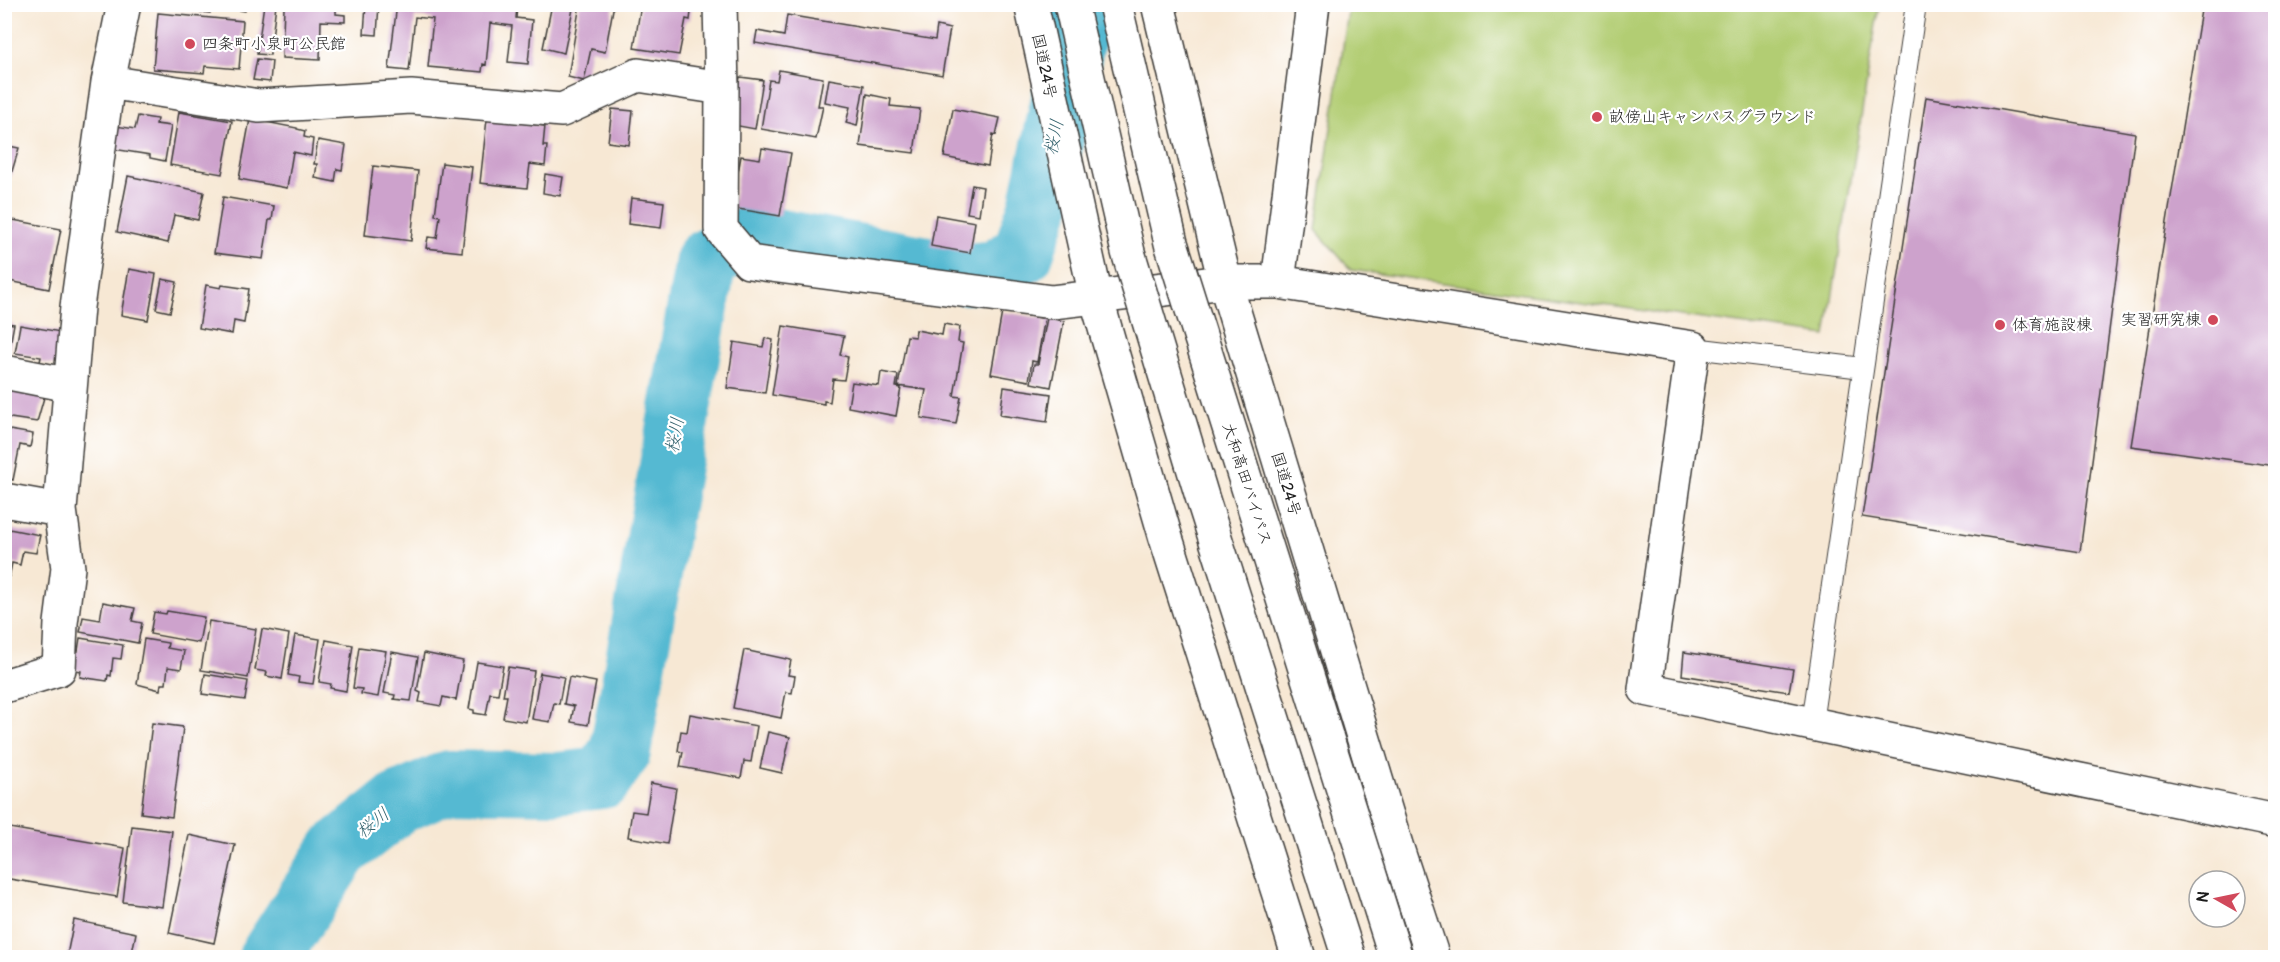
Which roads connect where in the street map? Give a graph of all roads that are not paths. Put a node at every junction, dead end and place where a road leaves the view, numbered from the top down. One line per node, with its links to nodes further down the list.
1 (124, 4): 9 (main road)
2 (720, 4): 10 (main road)
3 (1031, 4): 13 (main road, 国道24号)
4 (1071, 4): 24 (main road, bridge)
5 (1115, 4): 25 (main road, 大和高田バイパス, bridge)
6 (1158, 4): 11 (main road, 国道24号)
7 (1314, 4): 12 (main road)
8 (1916, 4): 15 (lane)
9 (108, 82): 10 (main road); 17 (main road)
10 (722, 88): 13 (main road)
11 (1225, 282): 12 (main road); 13 (main road); 26 (main road, 国道24号)
12 (1278, 282): 14 (main road)
13 (1096, 297): 23 (main road, 国道24号)
14 (1693, 348): 15 (lane); 21 (main road)
15 (1863, 368): 21 (lane)
16 (4, 372): 17 (main road)
17 (70, 384): 19 (main road)
18 (4, 500): 19 (main road)
19 (60, 510): 20 (main road)
20 (4, 686)
21 (1812, 723): 22 (main road)
22 (2276, 821)
23 (1299, 957)
24 (1349, 957)
25 (1396, 957)
26 (1433, 957)

